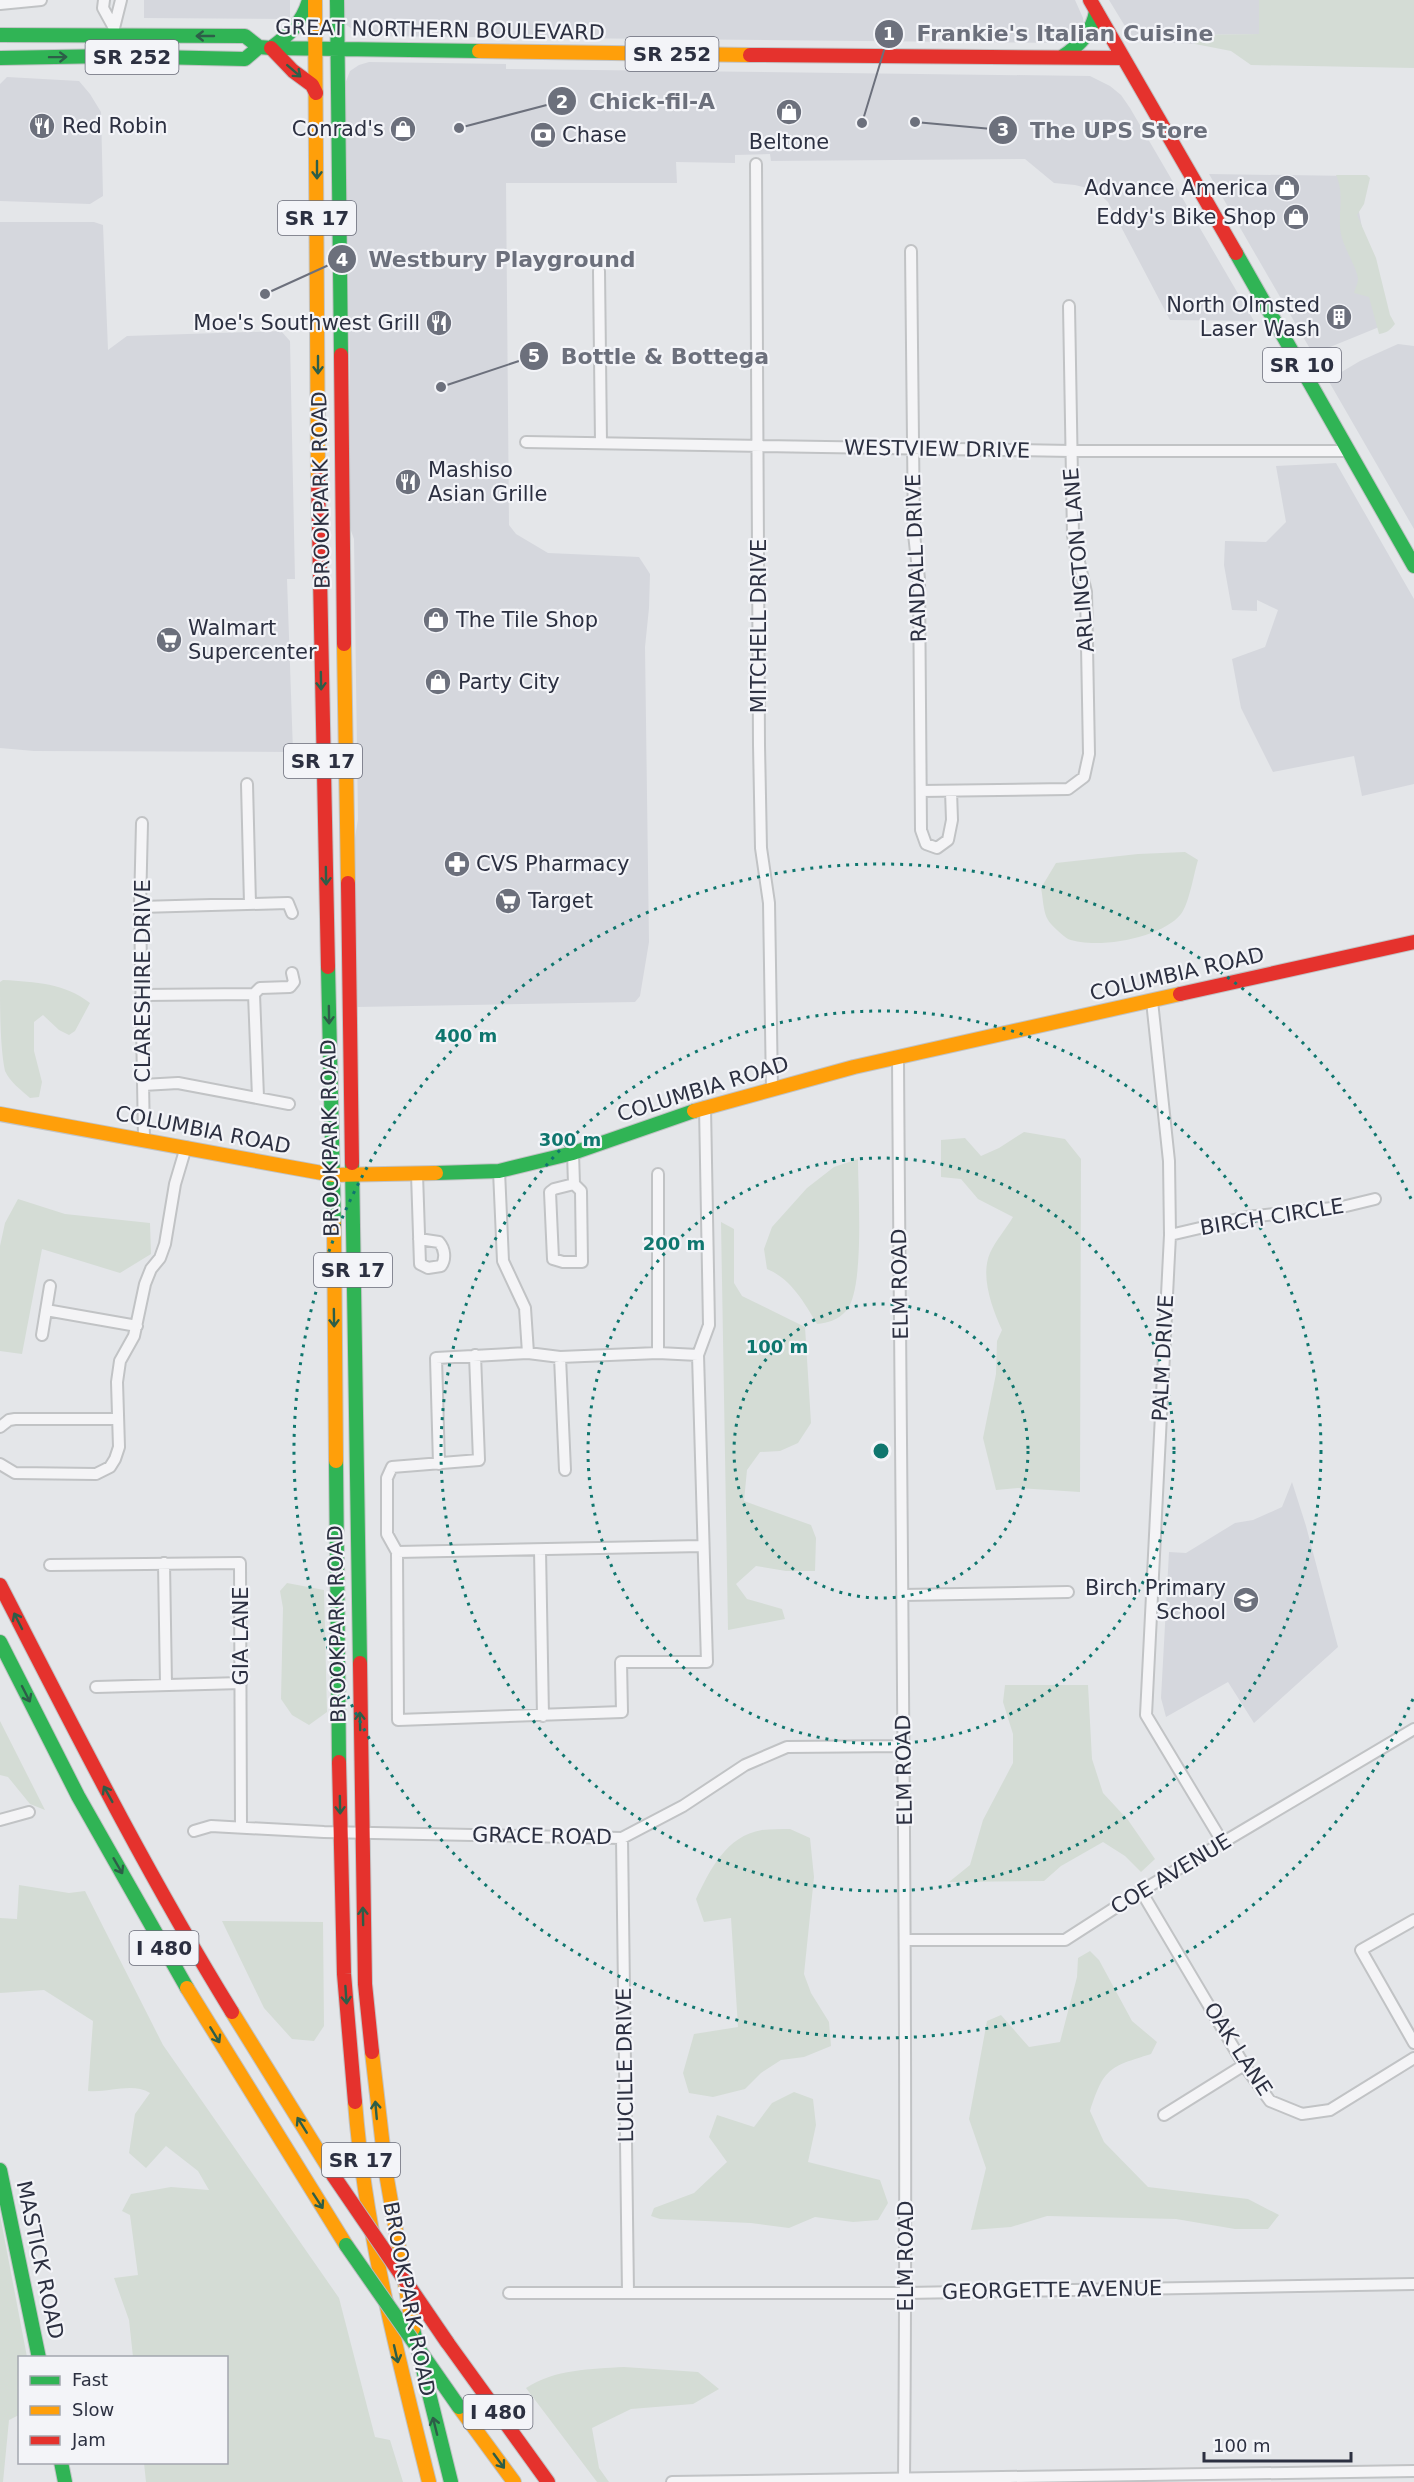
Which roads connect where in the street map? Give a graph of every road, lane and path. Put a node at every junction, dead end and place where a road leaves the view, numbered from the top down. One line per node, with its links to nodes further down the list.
1 (40, 0): 7 (street)
2 (104, 0): 9 (street)
3 (121, 0): 9 (street)
4 (309, 0): 11 (main road)
5 (315, 0): 12 (main road, BROOKPARK ROAD / SR 17)
6 (337, 0): 13 (main road, BROOKPARK ROAD / SR 17)
7 (0, 4)
8 (1093, 5): 15 (main road); 16 (main road, SR 10)
9 (114, 32): 10 (main road, GREAT NORTHERN BOULEVARD / SR 252); 11 (main road, GREAT NORTHERN BOULEVARD / SR 252, one-way to 9); 14 (street)
10 (0, 35)
11 (265, 48): 12 (main road, GREAT NORTHERN BOULEVARD / SR 252); 14 (main road, GREAT NORTHERN BOULEVARD / SR 252); 18 (main road, one-way to 18)
12 (316, 49): 13 (main road, GREAT NORTHERN BOULEVARD / SR 252); 18 (main road, BROOKPARK ROAD / SR 17)
13 (338, 50): 15 (main road, GREAT NORTHERN BOULEVARD / SR 252); 53 (main road, BROOKPARK ROAD / SR 17)
14 (114, 57): 17 (main road, GREAT NORTHERN BOULEVARD / SR 252, one-way to 14)
15 (1061, 57): 16 (main road, GREAT NORTHERN BOULEVARD / SR 252)
16 (1123, 57): 28 (main road, SR 10)
17 (0, 58)
18 (316, 93): 56 (main road, BROOKPARK ROAD / SR 17, one-way to 56)
19 (756, 164): 25 (street, MITCHELL DRIVE)
20 (911, 251): 26 (street, RANDALL DRIVE)
21 (599, 271): 24 (street)
22 (1069, 306): 27 (street, ARLINGTON LANE)
23 (526, 442): 24 (street, WESTVIEW DRIVE)
24 (601, 443): 25 (street, WESTVIEW DRIVE)
25 (758, 446): 26 (street, WESTVIEW DRIVE); 44 (street, MITCHELL DRIVE)
26 (913, 448): 27 (street, WESTVIEW DRIVE); 31 (street, RANDALL DRIVE)
27 (1071, 451): 28 (street, WESTVIEW DRIVE); 32 (street, ARLINGTON LANE)
28 (1348, 451): 29 (main road, SR 10)
29 (1414, 566)
30 (247, 784): 34 (street)
31 (921, 791): 32 (street); 32 (street, RANDALL DRIVE)
32 (951, 791)
33 (142, 823): 35 (street, CLARESHIRE DRIVE)
34 (250, 904): 35 (street); 36 (street)
35 (140, 907): 40 (street, CLARESHIRE DRIVE)
36 (292, 913)
37 (1414, 942): 41 (main road, COLUMBIA ROAD)
38 (292, 973): 39 (street)
39 (254, 994): 40 (street); 45 (street)
40 (141, 996): 43 (street, CLARESHIRE DRIVE)
41 (1152, 1001): 42 (main road, COLUMBIA ROAD); 59 (street, PALM DRIVE)
42 (898, 1057): 44 (main road, COLUMBIA ROAD); 82 (street, ELM ROAD)
43 (142, 1085): 45 (street); 49 (street, CLARESHIRE DRIVE)
44 (772, 1089): 47 (main road, COLUMBIA ROAD)
45 (258, 1096): 46 (street)
46 (289, 1104)
47 (705, 1107): 51 (main road, COLUMBIA ROAD); 68 (street)
48 (0, 1114): 49 (main road, COLUMBIA ROAD)
49 (144, 1139): 50 (main road, COLUMBIA ROAD)
50 (186, 1147): 56 (main road, COLUMBIA ROAD); 63 (street)
51 (573, 1153): 52 (main road, COLUMBIA ROAD); 57 (street)
52 (499, 1171): 54 (main road, COLUMBIA ROAD); 65 (street)
53 (351, 1174): 54 (main road, COLUMBIA ROAD); 56 (main road, COLUMBIA ROAD); 95 (main road, BROOKPARK ROAD / SR 17, one-way to 53)
54 (417, 1174): 60 (street)
55 (658, 1174): 66 (street)
56 (333, 1175): 94 (main road, BROOKPARK ROAD / SR 17, one-way to 94)
57 (574, 1184): 57 (street)
58 (1375, 1199): 59 (street, BIRCH CIRCLE)
59 (1170, 1235): 97 (street, PALM DRIVE)
60 (419, 1239)
61 (50, 1286): 62 (street)
62 (46, 1310): 63 (street); 64 (street)
63 (136, 1326): 70 (street)
64 (42, 1335)
65 (528, 1353): 67 (street); 69 (street)
66 (658, 1353): 68 (street); 69 (street)
67 (475, 1355): 73 (street); 73 (street)
68 (698, 1355): 75 (street)
69 (560, 1357): 74 (street)
70 (118, 1419): 71 (street); 72 (street)
71 (0, 1427)
72 (0, 1464)
73 (439, 1464): 77 (street)
74 (565, 1470)
75 (702, 1546): 76 (street); 87 (street)
76 (540, 1550): 77 (street); 87 (street)
77 (397, 1552): 87 (street)
78 (164, 1563): 79 (street, GIA LANE); 84 (street, GIA LANE); 85 (street)
79 (50, 1565)
80 (0, 1585): 118 (main road, I 480, one-way to 80, bridge)
81 (1068, 1592): 82 (street)
82 (903, 1595): 89 (street, ELM ROAD)
83 (0, 1642): 117 (main road, I 480, one-way to 117, bridge)
84 (241, 1683): 85 (street); 92 (street, GIA LANE)
85 (166, 1685): 86 (street)
86 (96, 1687)
87 (543, 1716)
88 (1414, 1729): 97 (street, COE AVENUE)
89 (904, 1746): 96 (street, GRACE ROAD); 100 (street, ELM ROAD)
90 (29, 1812): 91 (street)
91 (0, 1820)
92 (241, 1828): 93 (street, GRACE ROAD); 94 (street, GRACE ROAD)
93 (194, 1831)
94 (340, 1832): 95 (street, GRACE ROAD); 115 (main road, BROOKPARK ROAD / SR 17, one-way to 115)
95 (361, 1832): 96 (street, GRACE ROAD); 116 (main road, BROOKPARK ROAD / SR 17, one-way to 95)
96 (622, 1838): 109 (street, LUCILLE DRIVE)
97 (1223, 1843): 98 (street, COE AVENUE)
98 (1141, 1891): 100 (street, COE AVENUE); 103 (street, OAK LANE)
99 (1414, 1920): 101 (street)
100 (906, 1940): 107 (street, ELM ROAD)
101 (1414, 2043)
102 (1414, 2058): 103 (street, OAK LANE)
103 (1244, 2065): 104 (street)
104 (1164, 2115)
105 (0, 2170): 110 (main road, MASTICK ROAD)
106 (1414, 2284): 107 (street, GEORGETTE AVENUE)
107 (906, 2293): 109 (street, GEORGETTE AVENUE); 113 (street, ELM ROAD)
108 (509, 2294): 109 (street, GEORGETTE AVENUE)
109 (628, 2294)
110 (39, 2356)
111 (61, 2464): 114 (main road)
112 (1414, 2471): 113 (street)
113 (904, 2481): 119 (street)
114 (65, 2482)
115 (429, 2482)
116 (451, 2482)
117 (514, 2482)
118 (548, 2482)
119 (672, 2482)

